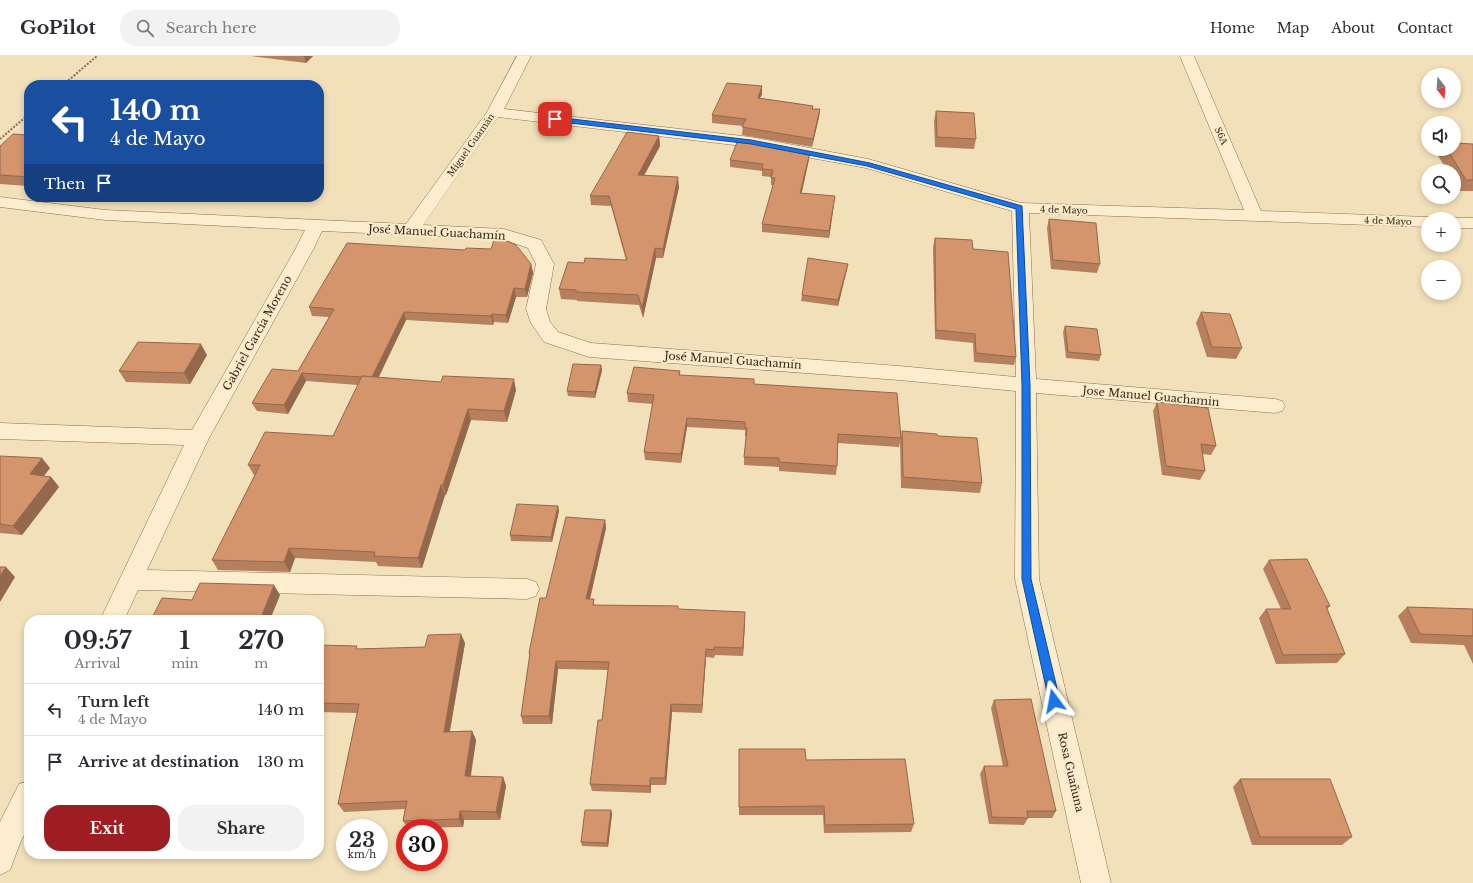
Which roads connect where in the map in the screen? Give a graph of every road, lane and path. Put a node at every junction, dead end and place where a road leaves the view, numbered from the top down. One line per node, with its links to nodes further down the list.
1 (97, 56): 4 (path)
2 (524, 56): 5 (street, Miguel Guamán)
3 (1187, 56): 10 (street, S6A)
4 (69, 80)
5 (494, 112): 9 (street, 4 de Mayo); 15 (street, Miguel Guamán)
6 (24, 118): 7 (path)
7 (0, 138)
8 (0, 202): 14 (street, José Manuel Guachamín)
9 (1020, 208): 10 (street, 4 de Mayo); 16 (street, Rosa Guañuna)
10 (1255, 217): 11 (street, 4 de Mayo)
11 (1421, 222)
12 (1461, 223): 13 (street)
13 (1473, 223)
14 (315, 226): 15 (street, José Manuel Guachamín); 19 (street, Gabriel García Moreno)
15 (411, 230): 16 (street, José Manuel Guachamín)
16 (1026, 385): 17 (street, Jose Manuel Guachamin); 25 (street, Rosa Guañuna)
17 (1275, 406)
18 (0, 430): 19 (street)
19 (198, 438): 20 (street, Gabriel García Moreno)
20 (131, 580): 21 (street); 22 (street, Gabriel García Moreno)
21 (527, 589)
22 (114, 615)
23 (24, 804): 24 (street)
24 (0, 860)
25 (1096, 883)

